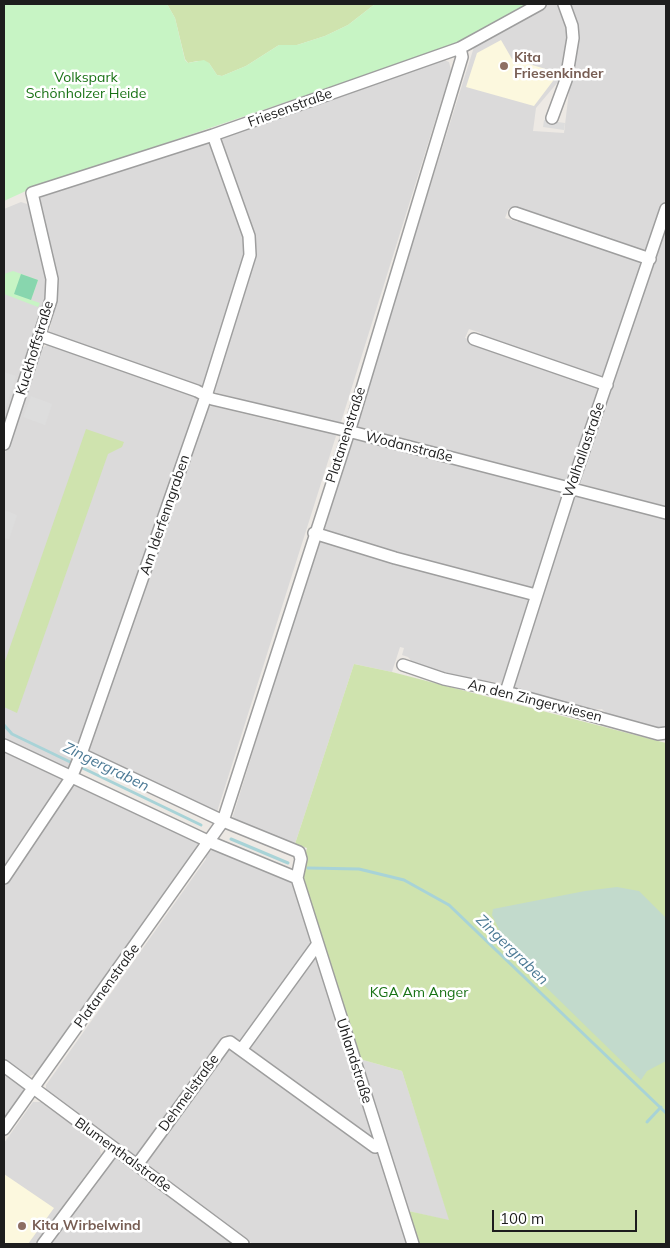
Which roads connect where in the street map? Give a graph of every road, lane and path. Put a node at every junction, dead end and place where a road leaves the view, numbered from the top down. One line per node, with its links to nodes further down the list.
1 (540, 4): 3 (street, Friesenstraße)
2 (564, 4): 4 (street)
3 (460, 48): 5 (street, Friesenstraße); 14 (street, Platanenstraße)
4 (552, 118)
5 (213, 135): 6 (street, Friesenstraße); 13 (street, Am Iderfenngraben)
6 (32, 193): 10 (street, Kuckhoffstraße)
7 (666, 209): 9 (street, Walhallastraße)
8 (515, 213): 9 (street)
9 (650, 259): 12 (street, Walhallastraße)
10 (41, 336): 13 (street, Wodanstraße); 15 (street, Kuckhoffstraße)
11 (474, 339): 12 (street)
12 (607, 385): 16 (street, Walhallastraße)
13 (206, 396): 14 (street, Wodanstraße); 24 (street, Am Iderfenngraben)
14 (348, 431): 16 (street, Wodanstraße); 18 (street, Platanenstraße)
15 (4, 444)
16 (571, 488): 17 (street, Wodanstraße); 19 (street, Walhallastraße)
17 (666, 513)
18 (314, 533): 19 (street); 25 (street, Platanenstraße)
19 (536, 595): 21 (street, Walhallastraße)
20 (404, 665): 21 (street, An den Zingerwiesen)
21 (506, 692): 22 (street, An den Zingerwiesen)
22 (666, 733)
23 (4, 745): 24 (street)
24 (77, 765): 25 (street); 26 (street); 28 (street, Am Iderfenngraben)
25 (223, 821): 26 (street); 27 (street)
26 (210, 842): 27 (street); 32 (street, Platanenstraße)
27 (297, 876): 29 (street, Uhlandstraße)
28 (4, 878)
29 (317, 945): 30 (street); 34 (street, Uhlandstraße)
30 (241, 1050): 34 (street); 36 (street, Dehmelstraße)
31 (4, 1066): 32 (street, Blumenthalstraße)
32 (34, 1089): 33 (street, Platanenstraße); 35 (street, Blumenthalstraße)
33 (4, 1129)
34 (381, 1145): 39 (street, Uhlandstraße)
35 (114, 1149): 36 (street, Blumenthalstraße); 37 (street)
36 (137, 1165): 38 (street, Blumenthalstraße)
37 (43, 1244)
38 (243, 1244)
39 (413, 1244)

